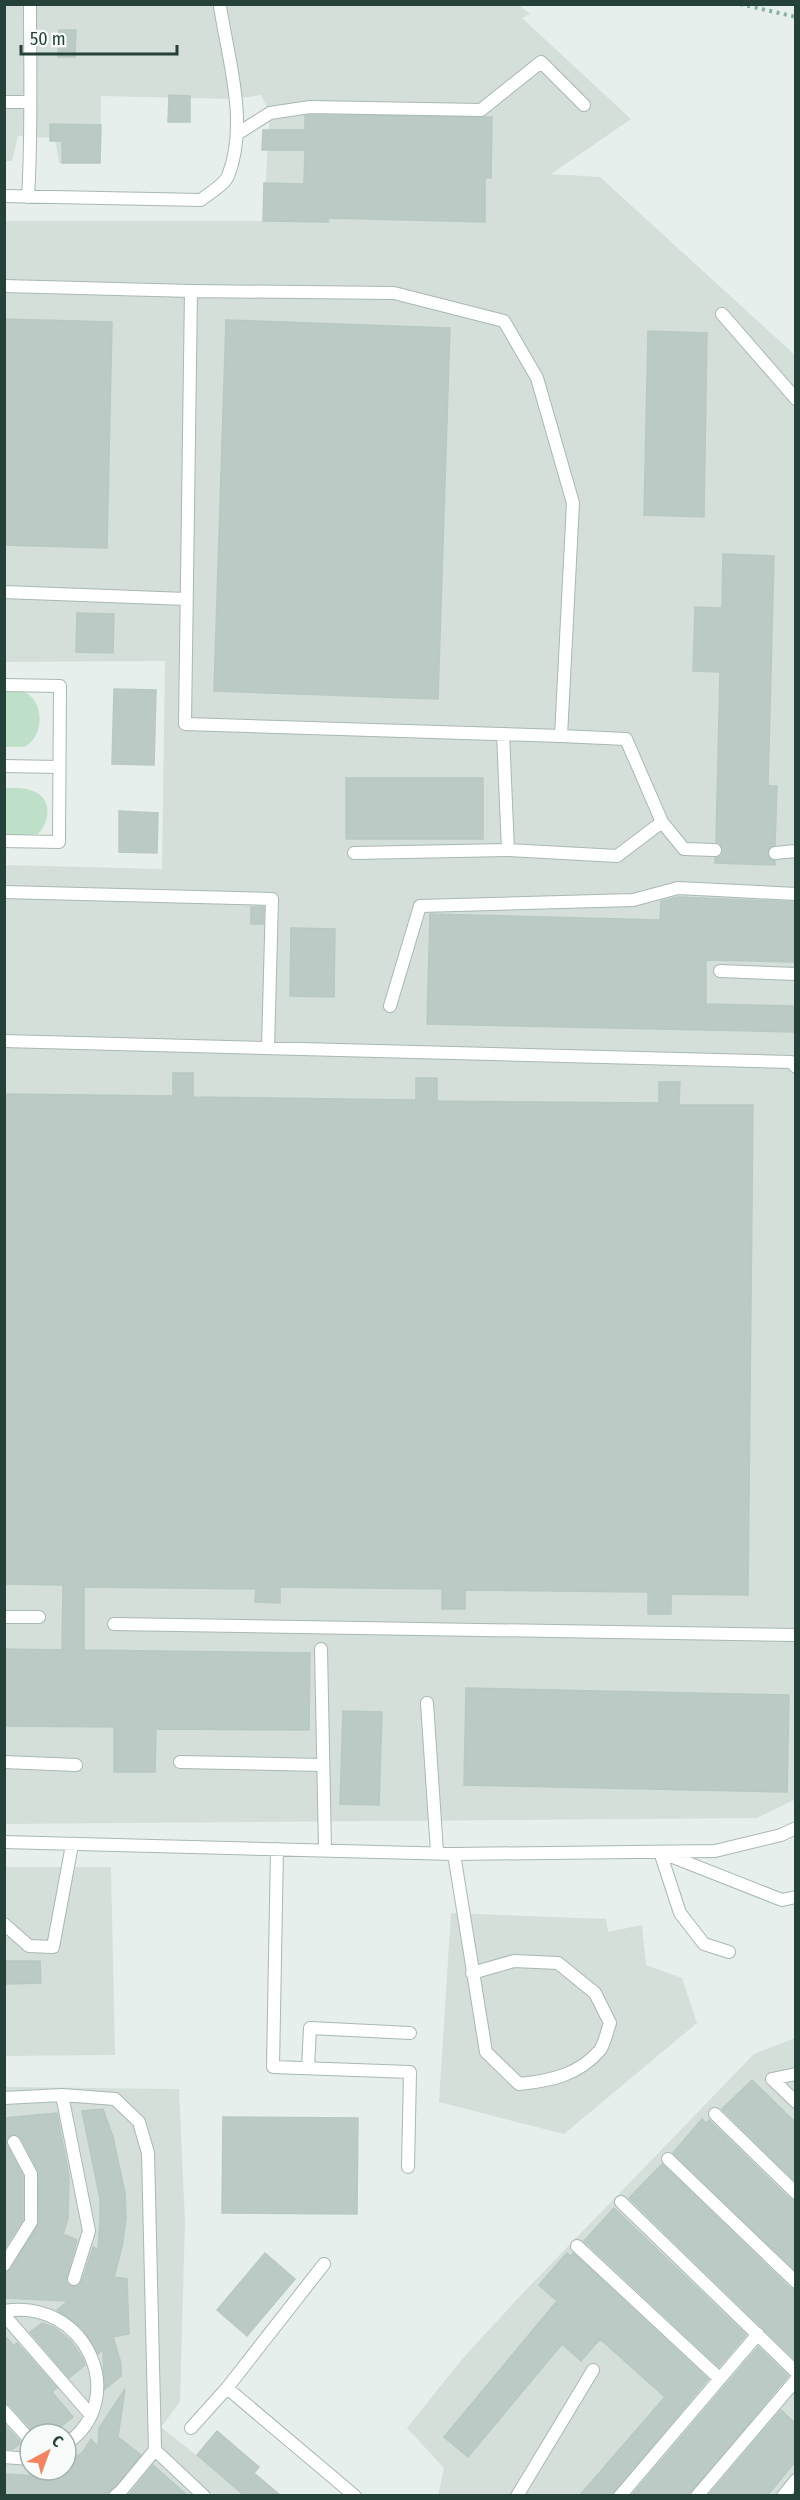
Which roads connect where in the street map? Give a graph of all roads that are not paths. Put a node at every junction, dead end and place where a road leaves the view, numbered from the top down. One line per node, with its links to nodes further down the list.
1 (30, 4): 4 (lane)
2 (221, 5): 6 (lane)
3 (4, 102): 4 (lane)
4 (30, 102): 8 (lane)
5 (584, 105): 6 (lane)
6 (237, 134): 8 (lane)
7 (4, 196): 8 (lane)
8 (28, 197)
9 (4, 286): 10 (lane)
10 (191, 291): 14 (lane); 17 (lane)
11 (722, 314): 12 (lane)
12 (795, 399)
13 (4, 592): 14 (lane)
14 (186, 599): 16 (lane)
15 (4, 685): 19 (lane)
16 (503, 734): 17 (lane); 22 (lane)
17 (561, 736): 20 (lane)
18 (4, 766): 19 (lane)
19 (59, 767): 21 (lane)
20 (662, 822): 22 (lane); 23 (lane)
21 (4, 841)
22 (508, 850): 25 (lane)
23 (715, 850)
24 (795, 851): 26 (lane)
25 (354, 853)
26 (775, 853)
27 (4, 892): 33 (lane)
28 (795, 894): 31 (lane)
29 (720, 972): 30 (lane)
30 (795, 974)
31 (390, 1006)
32 (4, 1041): 33 (lane)
33 (268, 1048): 34 (lane)
34 (795, 1067)
35 (4, 1617): 36 (lane)
36 (39, 1617)
37 (114, 1624): 38 (lane)
38 (795, 1635)
39 (321, 1649): 44 (lane)
40 (427, 1703): 50 (lane)
41 (4, 1762): 43 (lane)
42 (180, 1762): 44 (lane)
43 (76, 1765)
44 (322, 1765): 49 (lane)
45 (795, 1828): 51 (lane)
46 (4, 1842): 47 (lane)
47 (72, 1845): 48 (lane); 54 (lane)
48 (277, 1849): 49 (lane); 58 (lane)
49 (325, 1850): 50 (lane)
50 (437, 1852): 52 (lane)
51 (660, 1852): 52 (lane); 53 (lane); 55 (lane)
52 (454, 1854): 56 (lane)
53 (795, 1897)
54 (4, 1924)
55 (729, 1952)
56 (471, 1973): 56 (lane)
57 (411, 2032): 58 (lane)
58 (308, 2068): 66 (lane)
59 (795, 2074): 62 (lane)
60 (62, 2095): 61 (lane); 72 (lane); 86 (lane)
61 (4, 2098)
62 (795, 2102)
63 (715, 2115): 67 (lane)
64 (14, 2142): 71 (lane)
65 (668, 2158): 73 (lane)
66 (408, 2167)
67 (795, 2193)
68 (621, 2202): 75 (lane)
69 (577, 2246): 78 (lane)
70 (324, 2264): 80 (lane)
71 (4, 2265)
72 (74, 2279)
73 (795, 2282)
74 (4, 2313): 82 (lane); 82 (lane)
75 (758, 2334): 77 (lane); 78 (lane)
76 (593, 2370): 91 (lane)
77 (795, 2372)
78 (720, 2379): 92 (lane)
79 (795, 2380): 93 (lane)
80 (227, 2388): 84 (lane); 90 (lane)
81 (4, 2411): 83 (lane)
82 (90, 2414): 85 (lane)
83 (18, 2427)
84 (191, 2428)
85 (78, 2433)
86 (155, 2450): 88 (lane); 89 (lane)
87 (795, 2480): 94 (lane)
88 (115, 2496)
89 (204, 2496)
90 (354, 2496)
91 (517, 2496)
92 (620, 2496)
93 (698, 2496)
94 (783, 2496)

